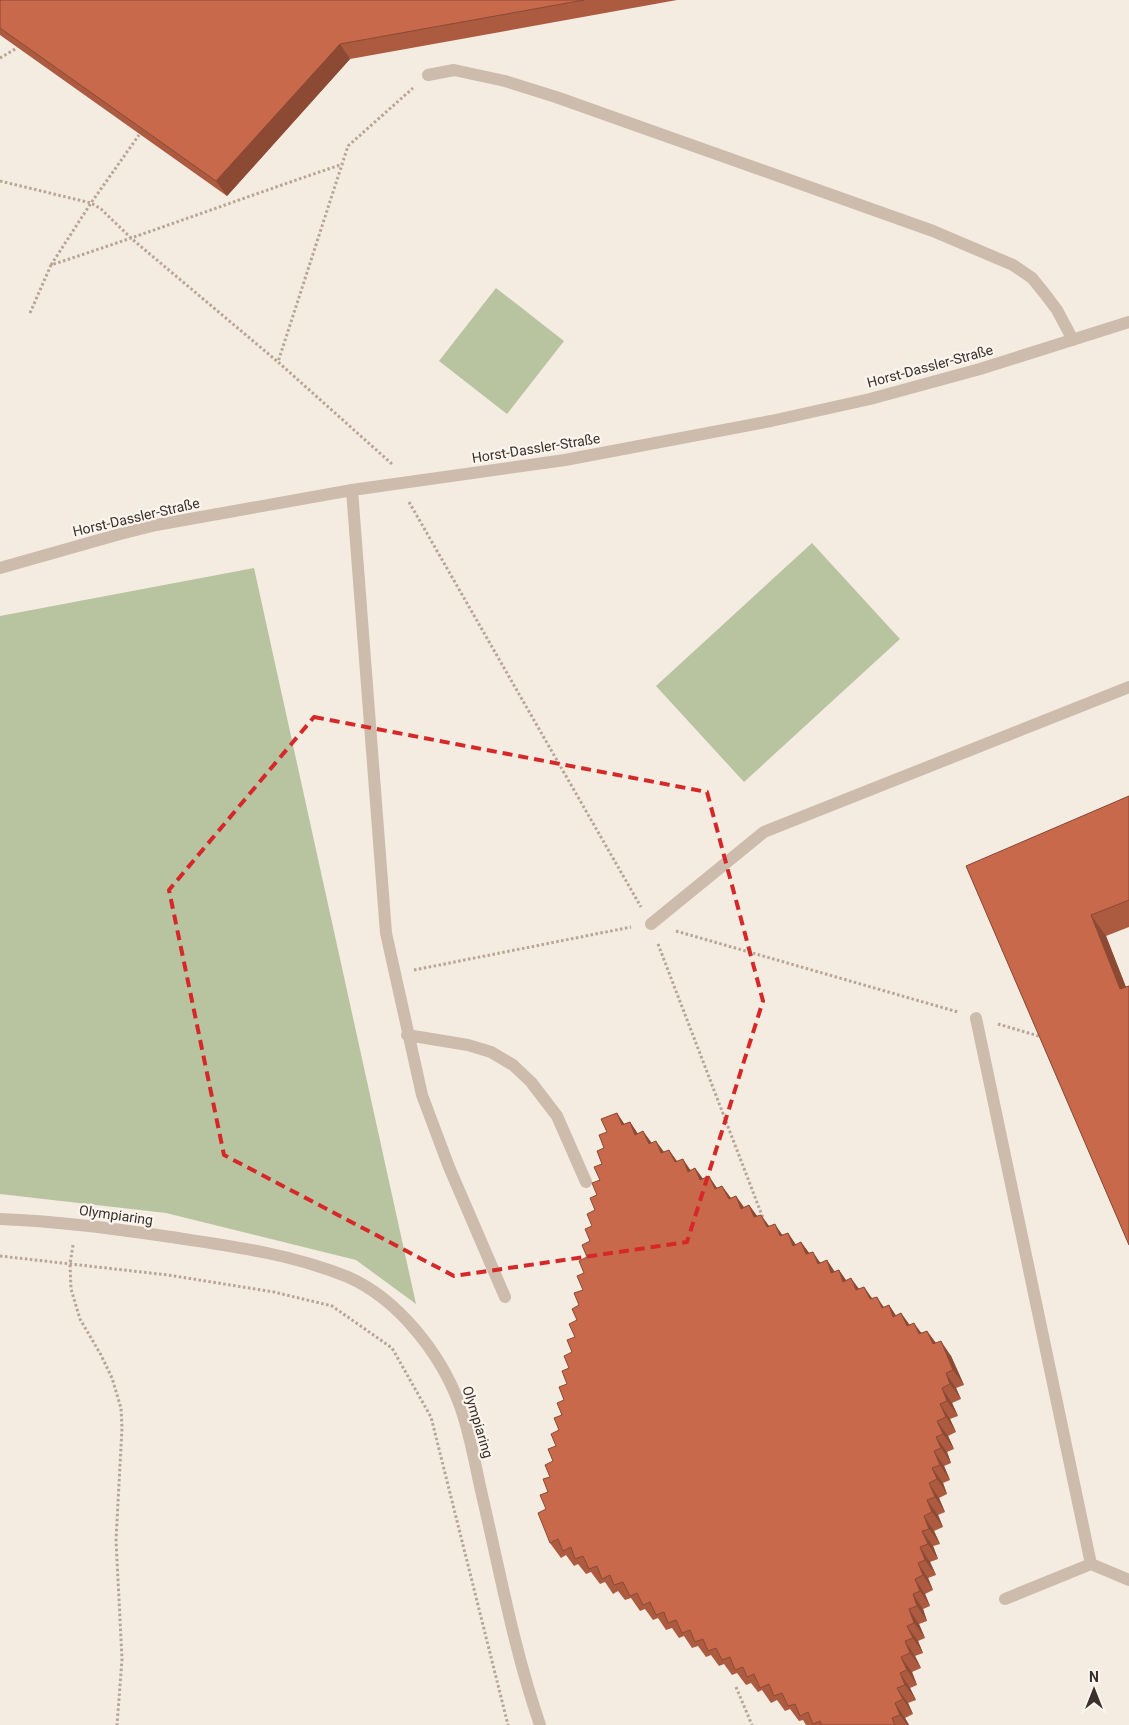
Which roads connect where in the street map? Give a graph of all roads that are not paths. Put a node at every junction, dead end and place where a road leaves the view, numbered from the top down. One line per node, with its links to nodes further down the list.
1 (428, 75): 3 (street)
2 (1129, 322): 3 (street, Horst-Dassler-Straße)
3 (1072, 340): 4 (street, Horst-Dassler-Straße)
4 (352, 490): 5 (street, Horst-Dassler-Straße); 9 (street)
5 (0, 568)
6 (1129, 687): 7 (street)
7 (650, 924)
8 (976, 1018): 13 (street)
9 (407, 1035): 10 (street); 12 (street)
10 (586, 1182)
11 (0, 1219): 16 (street, Olympiaring)
12 (505, 1297)
13 (1091, 1564): 14 (street); 15 (street)
14 (1129, 1580)
15 (1005, 1599)
16 (540, 1725)

